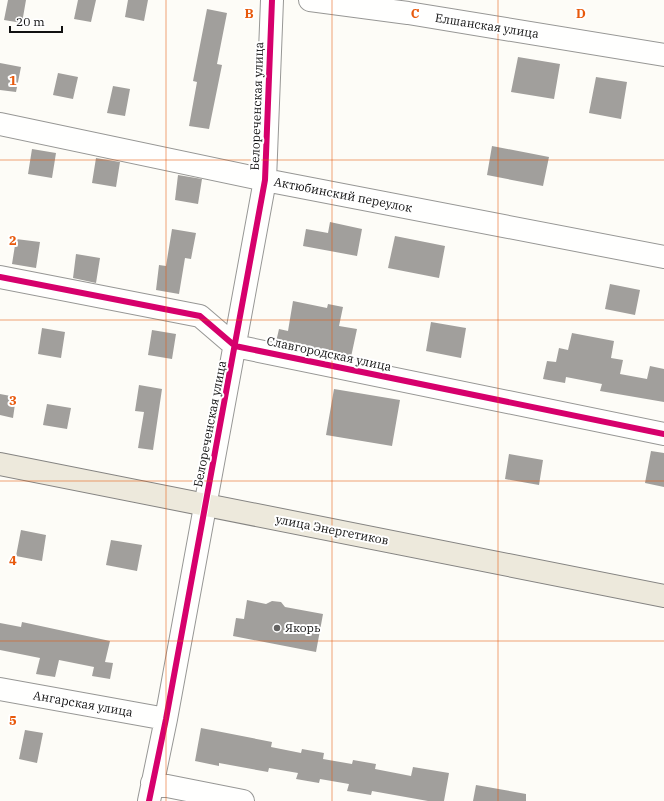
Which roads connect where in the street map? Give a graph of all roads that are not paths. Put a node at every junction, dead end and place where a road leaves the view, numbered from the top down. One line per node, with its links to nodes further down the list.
1 (272, 0): 5 (street, Белореченская улица)
2 (310, 0): 3 (street, Елшанская улица)
3 (664, 55)
4 (0, 124): 5 (street, Актюбинский переулок)
5 (265, 180): 6 (street, Актюбинский переулок); 8 (street, Белореченская улица)
6 (664, 257)
7 (0, 277): 8 (street, Славгородская улица)
8 (235, 346): 9 (street, Славгородская улица); 11 (street, Белореченская улица)
9 (664, 434)
10 (0, 464): 11 (main road, улица Энергетиков)
11 (206, 504): 12 (main road, улица Энергетиков); 14 (street, Белореченская улица)
12 (664, 596)
13 (0, 689): 14 (street, Ангарская улица)
14 (166, 718): 15 (street, Белореченская улица)
15 (151, 792): 16 (street)
16 (243, 801)

